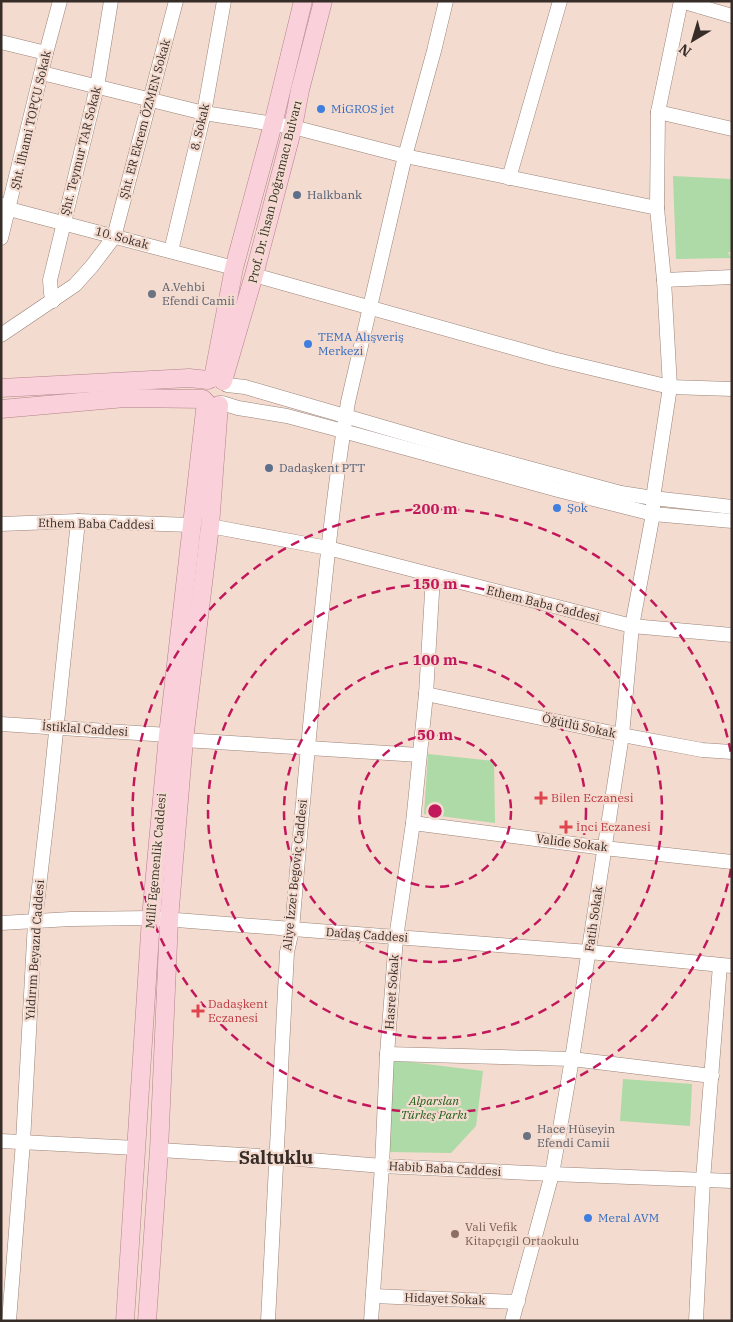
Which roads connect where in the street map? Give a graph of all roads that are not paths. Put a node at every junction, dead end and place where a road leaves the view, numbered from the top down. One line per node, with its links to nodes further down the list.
1 (60, 1): 12 (street, Şht. İlhami TOPÇU Sokak)
2 (112, 1): 14 (street, Şht. Teymur TAR Sokak)
3 (176, 1): 15 (street, Şht. ER Ekrem ÖZMEN Sokak)
4 (224, 1): 16 (street, 8. Sokak)
5 (303, 1): 18 (main road, Prof. Dr. İhsan Doğramacı Bulvarı)
6 (323, 1): 19 (main road, Prof. Dr. İhsan Doğramacı Bulvarı)
7 (446, 1): 21 (street, Aliye İzzet Begoviç Caddesi)
8 (560, 1): 22 (street)
9 (681, 1): 10 (street); 17 (street, Fatih Sokak)
10 (732, 16)
11 (1, 42): 12 (street)
12 (46, 53): 13 (street, Şht. İlhami TOPÇU Sokak)
13 (42, 73): 14 (street); 23 (street, Şht. İlhami TOPÇU Sokak)
14 (97, 87): 15 (street); 25 (street, Şht. Teymur TAR Sokak)
15 (150, 100): 16 (street); 26 (street, Şht. ER Ekrem ÖZMEN Sokak)
16 (204, 112): 18 (street); 28 (street, 8. Sokak)
17 (658, 112): 20 (street); 24 (street, Fatih Sokak)
18 (273, 124): 19 (street); 29 (main road, Prof. Dr. İhsan Doğramacı Bulvarı)
19 (293, 127): 21 (street); 30 (main road, Prof. Dr. İhsan Doğramacı Bulvarı)
20 (732, 129)
21 (405, 156): 22 (street); 34 (street, Aliye İzzet Begoviç Caddesi)
22 (510, 178): 24 (street)
23 (5, 206): 25 (street, 10. Sokak); 27 (street, Şht. İlhami TOPÇU Sokak)
24 (657, 208): 32 (street, Fatih Sokak)
25 (64, 222): 26 (street, 10. Sokak); 33 (street, Şht. Teymur TAR Sokak)
26 (114, 237): 28 (street, 10. Sokak); 33 (street)
27 (1, 238)
28 (171, 251): 29 (street, 10. Sokak)
29 (234, 268): 36 (main road, Prof. Dr. İhsan Doğramacı Bulvarı)
30 (254, 275): 34 (street); 36 (main road, Prof. Dr. İhsan Doğramacı Bulvarı)
31 (732, 277): 32 (street)
32 (664, 280): 37 (street, Fatih Sokak)
33 (54, 301): 35 (street)
34 (370, 306): 37 (street); 42 (street, Aliye İzzet Begoviç Caddesi)
35 (1, 335)
36 (218, 381): 38 (main road); 40 (main road); 40 (main road); 42 (street)
37 (670, 387): 39 (street); 44 (street, Fatih Sokak)
38 (1, 388)
39 (732, 389)
40 (213, 402): 41 (main road); 43 (street); 50 (main road, Millî Egemenlik Caddesi); 51 (main road, Millî Egemenlik Caddesi)
41 (1, 409)
42 (346, 416): 43 (street, Aliye İzzet Begoviç Caddesi); 44 (street)
43 (343, 431): 46 (street); 52 (street, Aliye İzzet Begoviç Caddesi)
44 (653, 498): 45 (street); 46 (street, Fatih Sokak)
45 (732, 507)
46 (653, 514): 47 (street); 54 (street, Fatih Sokak)
47 (732, 521)
48 (78, 522): 49 (street, Ethem Baba Caddesi); 50 (street, Ethem Baba Caddesi); 58 (street, Yıldırım Beyazıd Caddesi)
49 (1, 524)
50 (192, 525): 59 (main road, Millî Egemenlik Caddesi)
51 (210, 526): 52 (street, Ethem Baba Caddesi); 61 (main road, Millî Egemenlik Caddesi)
52 (328, 548): 53 (street, Ethem Baba Caddesi); 62 (street, Aliye İzzet Begoviç Caddesi)
53 (433, 576): 54 (street, Ethem Baba Caddesi); 56 (street, Hasret Sokak)
54 (632, 626): 55 (street, Ethem Baba Caddesi); 60 (street, Fatih Sokak)
55 (732, 635)
56 (426, 694): 60 (street, Öğütlü Sokak); 64 (street, Hasret Sokak)
57 (1, 724): 58 (street, İstiklal Caddesi)
58 (56, 726): 59 (street, İstiklal Caddesi); 70 (street, Yıldırım Beyazıd Caddesi)
59 (168, 734): 68 (main road, Millî Egemenlik Caddesi)
60 (622, 735): 63 (street, Öğütlü Sokak); 66 (street, Fatih Sokak)
61 (184, 740): 62 (street); 69 (main road, Millî Egemenlik Caddesi)
62 (307, 748): 64 (street); 72 (street, Aliye İzzet Begoviç Caddesi)
63 (732, 752)
64 (419, 755): 65 (street, Hasret Sokak)
65 (413, 822): 66 (street, Valide Sokak); 73 (street, Hasret Sokak)
66 (604, 848): 67 (street, Valide Sokak); 74 (street, Fatih Sokak)
67 (732, 862)
68 (151, 918): 69 (street, Dadaş Caddesi); 70 (street, Dadaş Caddesi); 81 (main road, Millî Egemenlik Caddesi)
69 (169, 920): 72 (street, Dadaş Caddesi); 82 (main road, Millî Egemenlik Caddesi)
70 (35, 922): 71 (street, Dadaş Caddesi); 80 (street, Yıldırım Beyazıd Caddesi)
71 (1, 923)
72 (292, 930): 73 (street, Dadaş Caddesi); 83 (street, Aliye İzzet Begoviç Caddesi)
73 (396, 938): 74 (street, Dadaş Caddesi); 76 (street, Hasret Sokak)
74 (589, 952): 75 (street, Dadaş Caddesi); 77 (street, Fatih Sokak)
75 (726, 965): 78 (street)
76 (387, 1054): 77 (street); 84 (street, Hasret Sokak)
77 (572, 1059): 78 (street); 85 (street, Fatih Sokak)
78 (712, 1076): 86 (street)
79 (1, 1141): 80 (street)
80 (23, 1142): 81 (street); 90 (street, Yıldırım Beyazıd Caddesi)
81 (136, 1148): 91 (main road, Millî Egemenlik Caddesi)
82 (159, 1150): 83 (street, Habib Baba Caddesi); 92 (main road, Millî Egemenlik Caddesi)
83 (275, 1157): 84 (street, Habib Baba Caddesi); 93 (street, Aliye İzzet Begoviç Caddesi)
84 (382, 1166): 85 (street, Habib Baba Caddesi); 88 (street, Hasret Sokak)
85 (552, 1174): 86 (street, Habib Baba Caddesi); 89 (street, Fatih Sokak)
86 (703, 1180): 87 (street, Habib Baba Caddesi); 96 (street)
87 (732, 1180)
88 (373, 1296): 89 (street, Hidayet Sokak); 94 (street, Hasret Sokak)
89 (518, 1302): 95 (street, Fatih Sokak)
90 (9, 1321)
91 (125, 1321)
92 (147, 1321)
93 (268, 1321)
94 (371, 1321)
95 (512, 1321)
96 (696, 1321)

